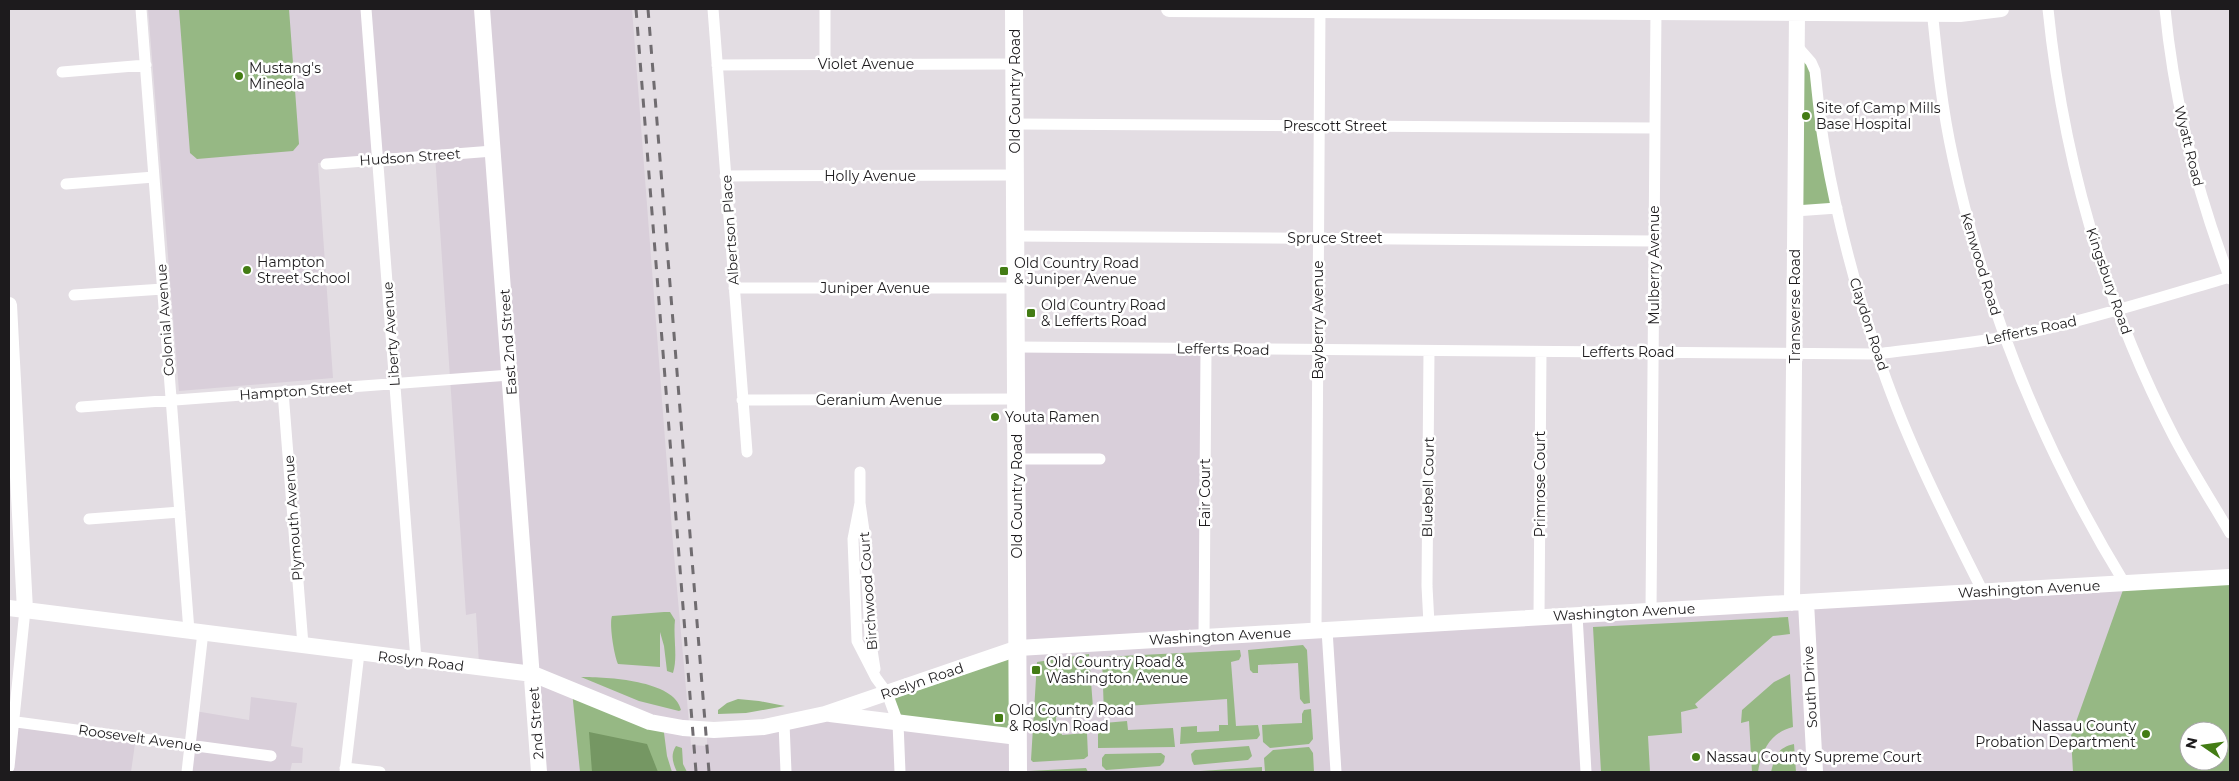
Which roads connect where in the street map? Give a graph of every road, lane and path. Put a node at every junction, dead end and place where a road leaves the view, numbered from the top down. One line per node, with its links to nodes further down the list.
1 (141, 9): 18 (street, Colonial Avenue)
2 (366, 9): 25 (street, Liberty Avenue)
3 (482, 9): 24 (main road, East 2nd Street)
4 (713, 9): 19 (street, Albertson Place)
5 (825, 9): 16 (street)
6 (1014, 9): 17 (main road, Old Country Road)
7 (1169, 9): 8 (main road)
8 (1320, 9): 12 (main road); 22 (street, Bayberry Avenue)
9 (2001, 9): 14 (main road)
10 (2048, 9): 42 (street, Kingsbury Road)
11 (2165, 9): 36 (street, Wyatt Road)
12 (1656, 10): 13 (main road); 23 (street, Mulberry Avenue)
13 (1797, 11): 14 (main road); 15 (main road, Transverse Road)
14 (1932, 11): 43 (street, Kenwood Road)
15 (1797, 46): 31 (street, Claydon Road); 32 (main road, Transverse Road)
16 (825, 64): 17 (street, Violet Avenue); 19 (street, Violet Avenue)
17 (1015, 64): 21 (main road, Old Country Road)
18 (146, 65): 20 (street); 29 (street, Colonial Avenue)
19 (717, 65): 28 (street, Albertson Place)
20 (62, 72)
21 (1015, 124): 22 (street, Prescott Street); 27 (main road, Old Country Road)
22 (1319, 126): 23 (street, Prescott Street); 34 (street, Bayberry Avenue)
23 (1655, 128): 35 (street, Mulberry Avenue)
24 (493, 151): 25 (street, Hudson Street); 52 (main road, East 2nd Street)
25 (378, 160): 26 (street, Hudson Street); 53 (street, Liberty Avenue)
26 (326, 164)
27 (1015, 175): 28 (street, Holly Avenue); 33 (main road, Old Country Road)
28 (726, 176): 37 (street, Albertson Place)
29 (154, 177): 30 (street); 39 (street, Colonial Avenue)
30 (66, 184)
31 (1837, 208): 32 (street); 51 (street, Claydon Road)
32 (1795, 210): 50 (main road, Transverse Road)
33 (1016, 236): 34 (street, Spruce Street); 38 (main road, Old Country Road)
34 (1319, 238): 35 (street, Spruce Street); 46 (street, Bayberry Avenue)
35 (1654, 240): 49 (street, Mulberry Avenue)
36 (2230, 278): 42 (street, Lefferts Road)
37 (734, 288): 38 (street, Juniper Avenue); 57 (street, Albertson Place)
38 (1016, 288): 44 (main road, Old Country Road)
39 (163, 289): 40 (street); 56 (street, Colonial Avenue)
40 (74, 295)
41 (9, 305): 71 (main road)
42 (2118, 309): 43 (street, Lefferts Road); 65 (street, Kingsbury Road)
43 (2004, 336): 51 (street, Lefferts Road); 67 (street, Kenwood Road)
44 (1016, 347): 45 (street, Lefferts Road); 55 (main road, Old Country Road)
45 (1206, 349): 46 (street, Lefferts Road); 78 (street, Fair Court)
46 (1318, 350): 47 (street, Lefferts Road); 76 (street, Bayberry Avenue)
47 (1429, 351): 48 (street, Lefferts Road); 75 (street, Bluebell Court)
48 (1541, 352): 49 (street, Lefferts Road); 74 (street, Primrose Court)
49 (1653, 352): 50 (street, Lefferts Road); 72 (street, Mulberry Avenue)
50 (1794, 353): 51 (street, Lefferts Road); 69 (main road, Transverse Road)
51 (1877, 354): 68 (street, Claydon Road)
52 (511, 375): 53 (street, Hampton Street); 83 (main road, East 2nd Street)
53 (395, 383): 54 (street, Hampton Street); 82 (street, Liberty Avenue)
54 (283, 392): 56 (street, Hampton Street); 79 (street, Plymouth Avenue)
55 (1016, 399): 57 (street, Geranium Avenue); 60 (main road, Old Country Road)
56 (171, 400): 58 (street, Hampton Street); 63 (street, Colonial Avenue)
57 (742, 400): 59 (street, Albertson Place)
58 (82, 407)
59 (746, 452)
60 (1016, 459): 61 (street); 80 (main road, Old Country Road)
61 (1100, 459)
62 (860, 472): 84 (street, Birchwood Court)
63 (180, 512): 64 (street); 77 (street, Colonial Avenue)
64 (89, 519)
65 (2230, 533)
66 (2230, 578): 67 (main road, Washington Avenue)
67 (2125, 584): 68 (main road, Washington Avenue)
68 (1984, 592): 69 (main road, Washington Avenue)
69 (1799, 602): 72 (main road, Washington Avenue); 102 (main road, South Drive)
70 (9, 608): 71 (main road, Roslyn Road)
71 (26, 610): 77 (main road, Roslyn Road); 86 (street)
72 (1652, 611): 73 (main road, Washington Avenue)
73 (1577, 615): 74 (main road, Washington Avenue); 101 (street)
74 (1539, 617): 75 (main road, Washington Avenue)
75 (1429, 624): 76 (main road, Washington Avenue)
76 (1321, 630): 78 (main road, Washington Avenue); 100 (street, Bayberry Avenue)
77 (196, 632): 79 (main road, Roslyn Road); 90 (street, Colonial Avenue)
78 (1204, 637): 80 (main road, Washington Avenue)
79 (303, 645): 81 (main road, Roslyn Road)
80 (1018, 648): 84 (main road, Roslyn Road); 89 (main road, Old Country Road)
81 (359, 653): 82 (main road, Roslyn Road); 93 (street)
82 (416, 660): 83 (main road, Roslyn Road)
83 (533, 674): 87 (main road, Roslyn Road); 96 (main road, 2nd Street)
84 (887, 693): 85 (main road, Roslyn Road); 88 (street, Birchwood Court)
85 (825, 714): 87 (main road, Roslyn Road); 88 (main road, Roslyn Road)
86 (11, 721): 90 (street, Roosevelt Avenue); 92 (street)
87 (784, 723): 97 (street)
88 (898, 723): 89 (main road, Roslyn Road); 98 (street, Birchwood Court)
89 (1018, 737): 99 (main road, Old Country Road)
90 (190, 745): 91 (street, Roosevelt Avenue); 94 (street, Colonial Avenue)
91 (271, 756)
92 (9, 767)
93 (345, 770): 95 (street)
94 (187, 772)
95 (380, 772)
96 (539, 772)
97 (786, 772)
98 (900, 772)
99 (1018, 772)
100 (1336, 772)
101 (1586, 772)
102 (1815, 772)

